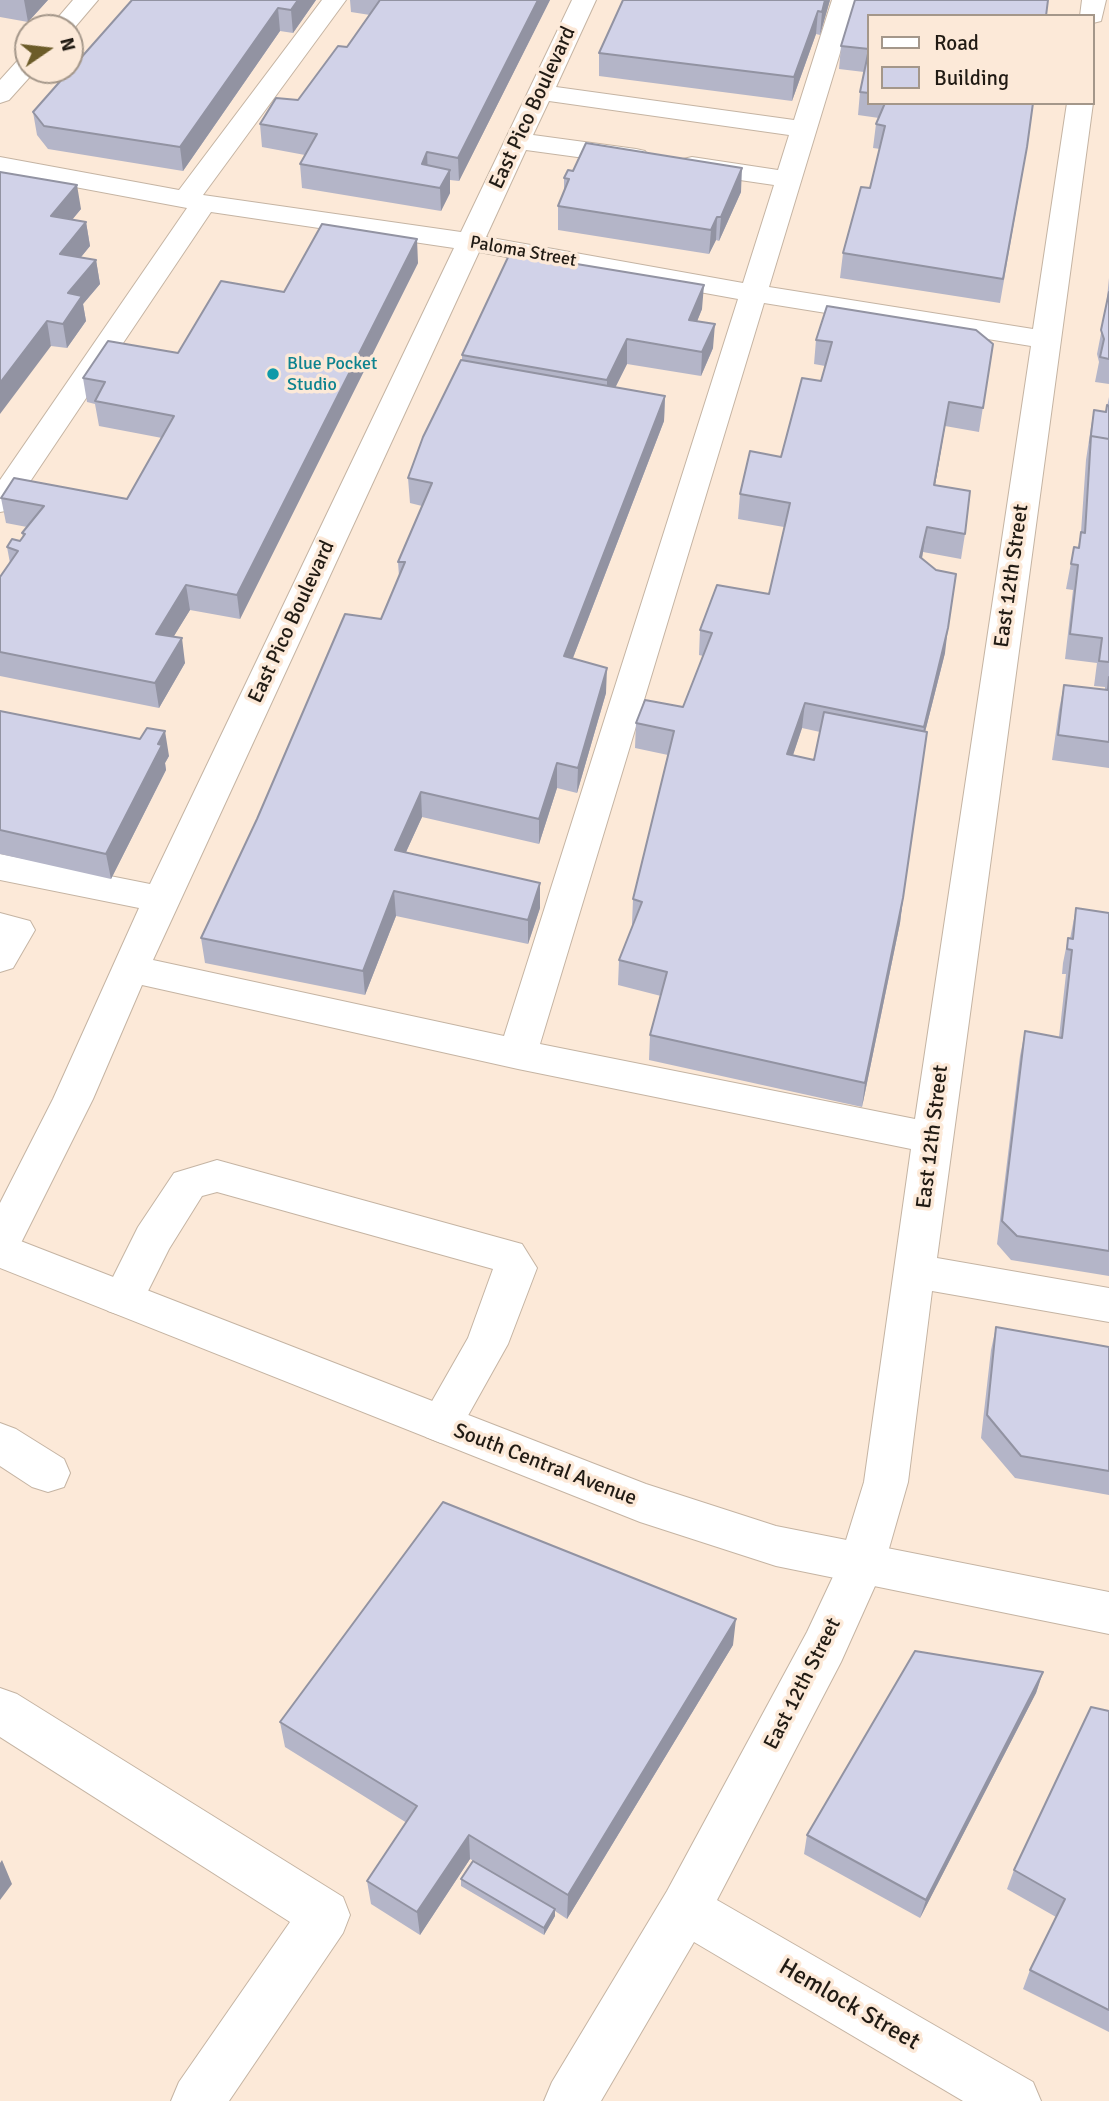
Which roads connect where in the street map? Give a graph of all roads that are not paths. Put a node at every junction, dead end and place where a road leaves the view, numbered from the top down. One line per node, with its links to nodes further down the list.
1 (86, 0): 5 (street)
2 (334, 0): 14 (street)
3 (584, 0): 7 (street, East Pico Boulevard)
4 (844, 0): 10 (street)
5 (74, 14)
6 (14, 80): 8 (street)
7 (539, 92): 10 (street); 11 (street, East Pico Boulevard)
8 (0, 95)
9 (1080, 105): 17 (street, East 12th Street)
10 (804, 129): 13 (street)
11 (517, 141): 13 (street); 15 (street, East Pico Boulevard)
12 (0, 165): 14 (street, Paloma Street)
13 (789, 179): 16 (street)
14 (195, 202): 15 (street, Paloma Street); 18 (street)
15 (471, 242): 16 (street, Paloma Street); 20 (street, East Pico Boulevard)
16 (752, 293): 17 (street, Paloma Street); 24 (street)
17 (1046, 340): 25 (street, East 12th Street)
18 (0, 503)
19 (0, 867): 20 (street)
20 (161, 899): 23 (street, East Pico Boulevard)
21 (0, 926): 22 (street)
22 (0, 958)
23 (131, 969): 24 (street); 26 (street, East Pico Boulevard)
24 (518, 1054): 25 (street)
25 (932, 1138): 28 (street, East 12th Street)
26 (0, 1243)
27 (0, 1250): 29 (street, South Central Avenue)
28 (916, 1270): 30 (street); 34 (street, East 12th Street)
29 (123, 1299): 31 (street, South Central Avenue); 31 (street)
30 (1109, 1306)
31 (441, 1424): 34 (street, South Central Avenue)
32 (0, 1442): 33 (street)
33 (48, 1473)
34 (861, 1566): 35 (street, South Central Avenue); 37 (street, East 12th Street)
35 (1109, 1613)
36 (0, 1710): 38 (street)
37 (685, 1909): 39 (street, East 12th Street); 40 (street, Hemlock Street)
38 (198, 2101)
39 (571, 2101)
40 (1014, 2101)

